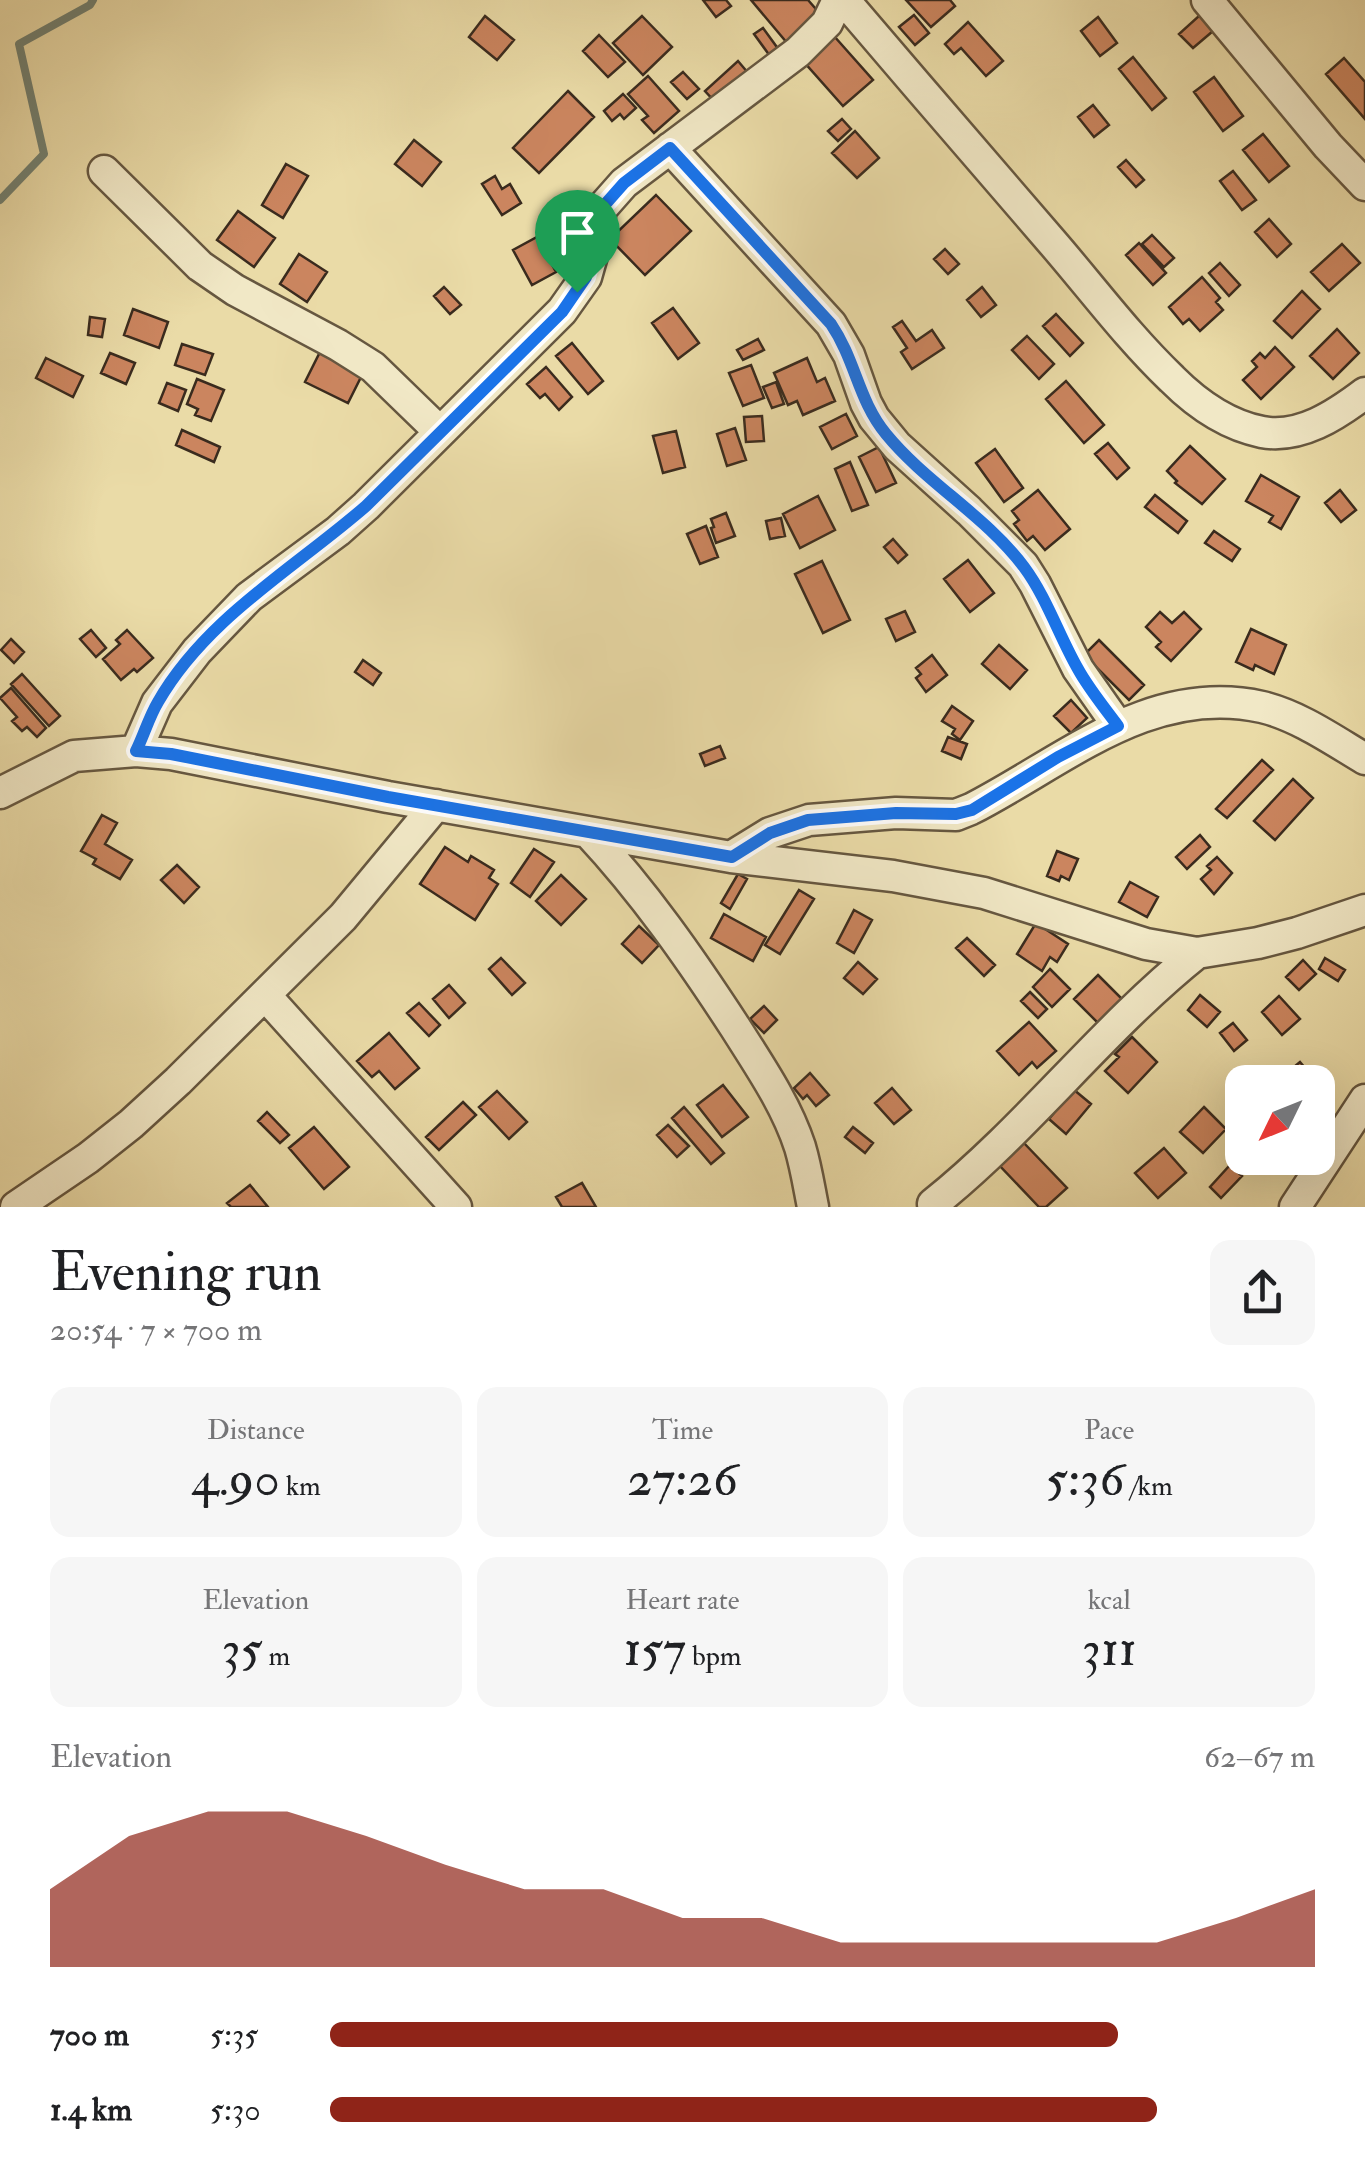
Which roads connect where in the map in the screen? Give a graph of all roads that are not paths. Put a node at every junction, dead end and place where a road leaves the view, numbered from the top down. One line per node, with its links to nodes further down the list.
1 (841, 0): 3 (street); 6 (street)
2 (1207, 0): 5 (street)
3 (670, 148): 7 (street); 8 (street)
4 (104, 171): 7 (street)
5 (1365, 184)
6 (1365, 393)
7 (440, 432): 9 (street)
8 (1118, 726): 10 (street); 14 (street)
9 (136, 751): 11 (street); 12 (street)
10 (1365, 759)
11 (0, 793)
12 (436, 805): 13 (street); 17 (street)
13 (588, 832): 14 (street); 22 (street)
14 (732, 857): 16 (street)
15 (1365, 910): 16 (street)
16 (1197, 953): 19 (street)
17 (265, 996): 20 (street); 21 (street)
18 (1365, 1100): 23 (street)
19 (933, 1204)
20 (16, 1207)
21 (456, 1207)
22 (813, 1207)
23 (1294, 1207)

